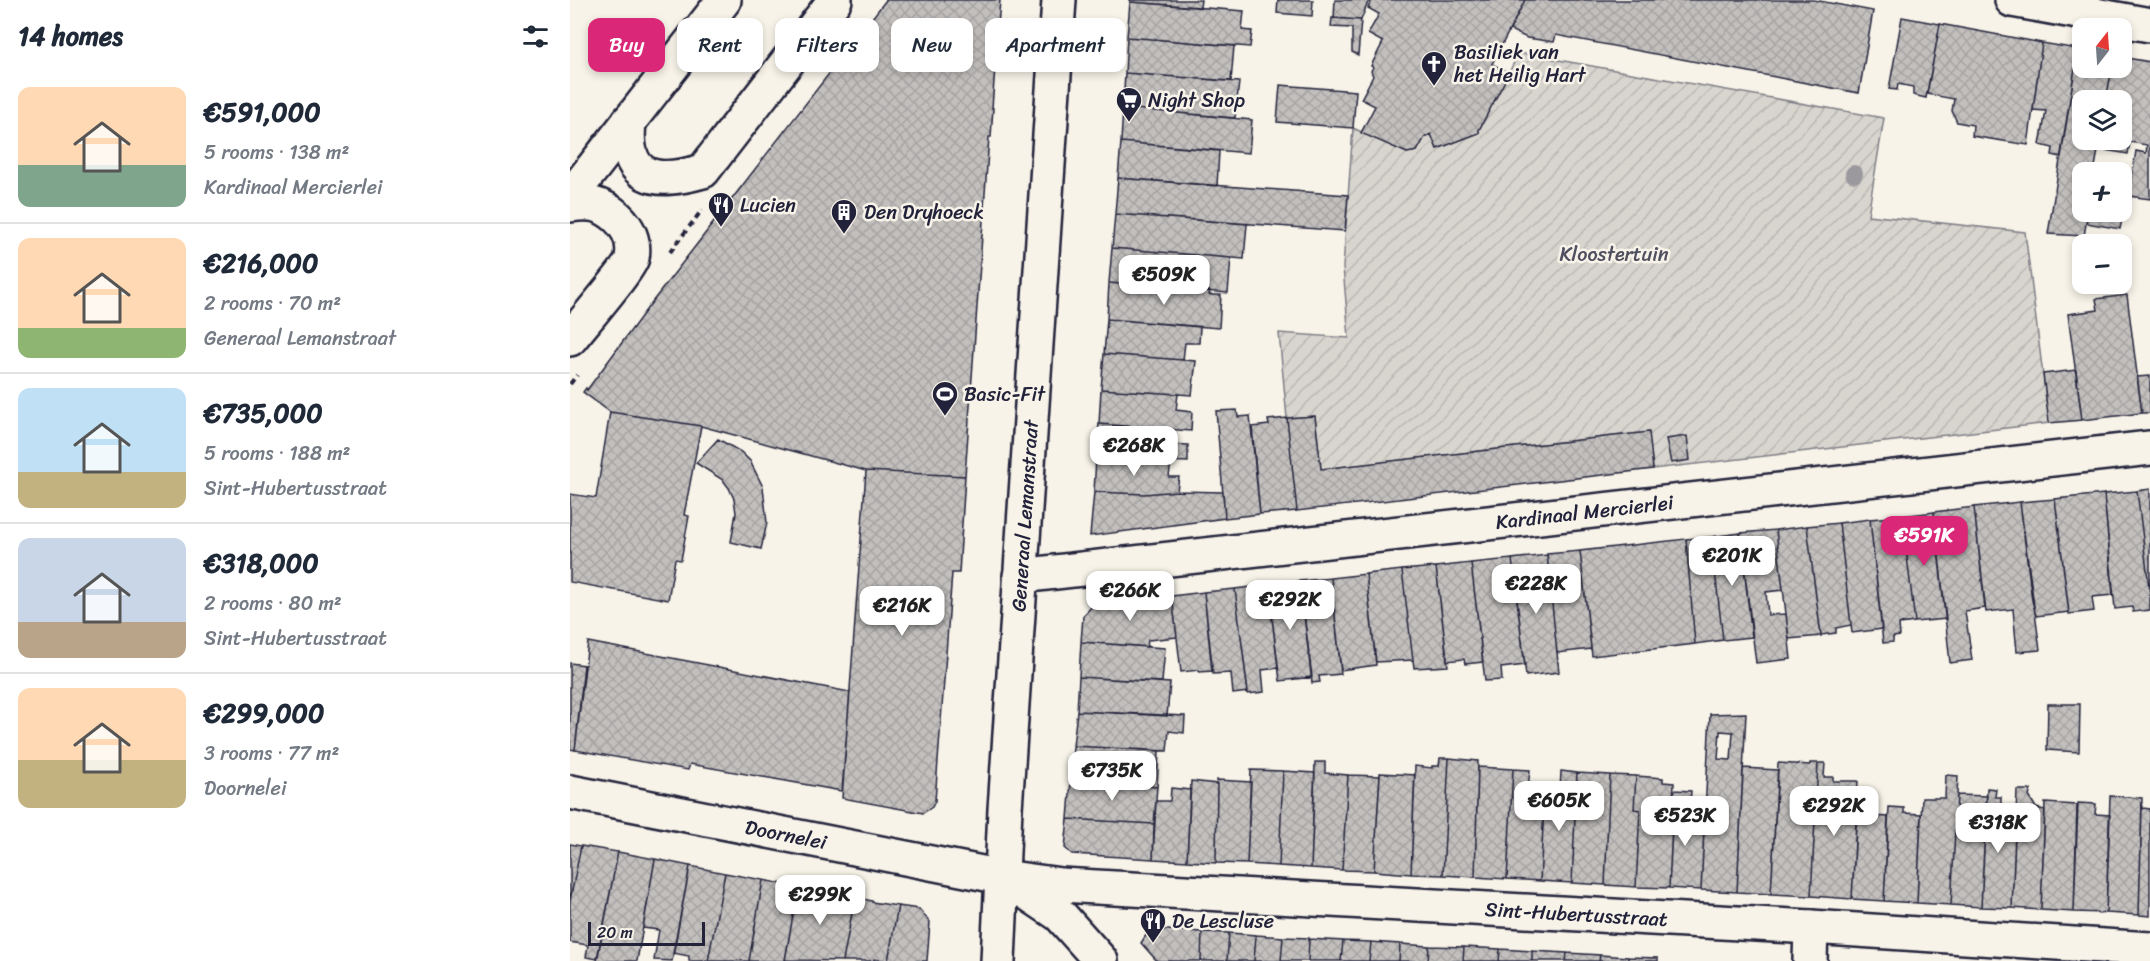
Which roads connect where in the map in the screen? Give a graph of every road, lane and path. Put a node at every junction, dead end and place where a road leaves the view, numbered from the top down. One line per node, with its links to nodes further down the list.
1 (724, 0): 6 (street)
2 (835, 0): 6 (street)
3 (1059, 0): 11 (street, Generaal Lemanstraat)
4 (2012, 0): 5 (street)
5 (2150, 25)
6 (629, 121): 7 (street)
7 (570, 197)
8 (570, 205): 9 (street)
9 (570, 339)
10 (2150, 448): 11 (street, Kardinaal Mercierlei)
11 (1020, 576): 13 (street, Generaal Lemanstraat)
12 (570, 792): 13 (street, Doornelei)
13 (1002, 877): 14 (street, Sint-Hubertusstraat); 16 (street, Generaal Lemanstraat); 17 (street)
14 (1811, 927): 15 (street, Sint-Hubertusstraat); 18 (street)
15 (2150, 949)
16 (998, 961)
17 (1101, 961)
18 (1810, 961)

